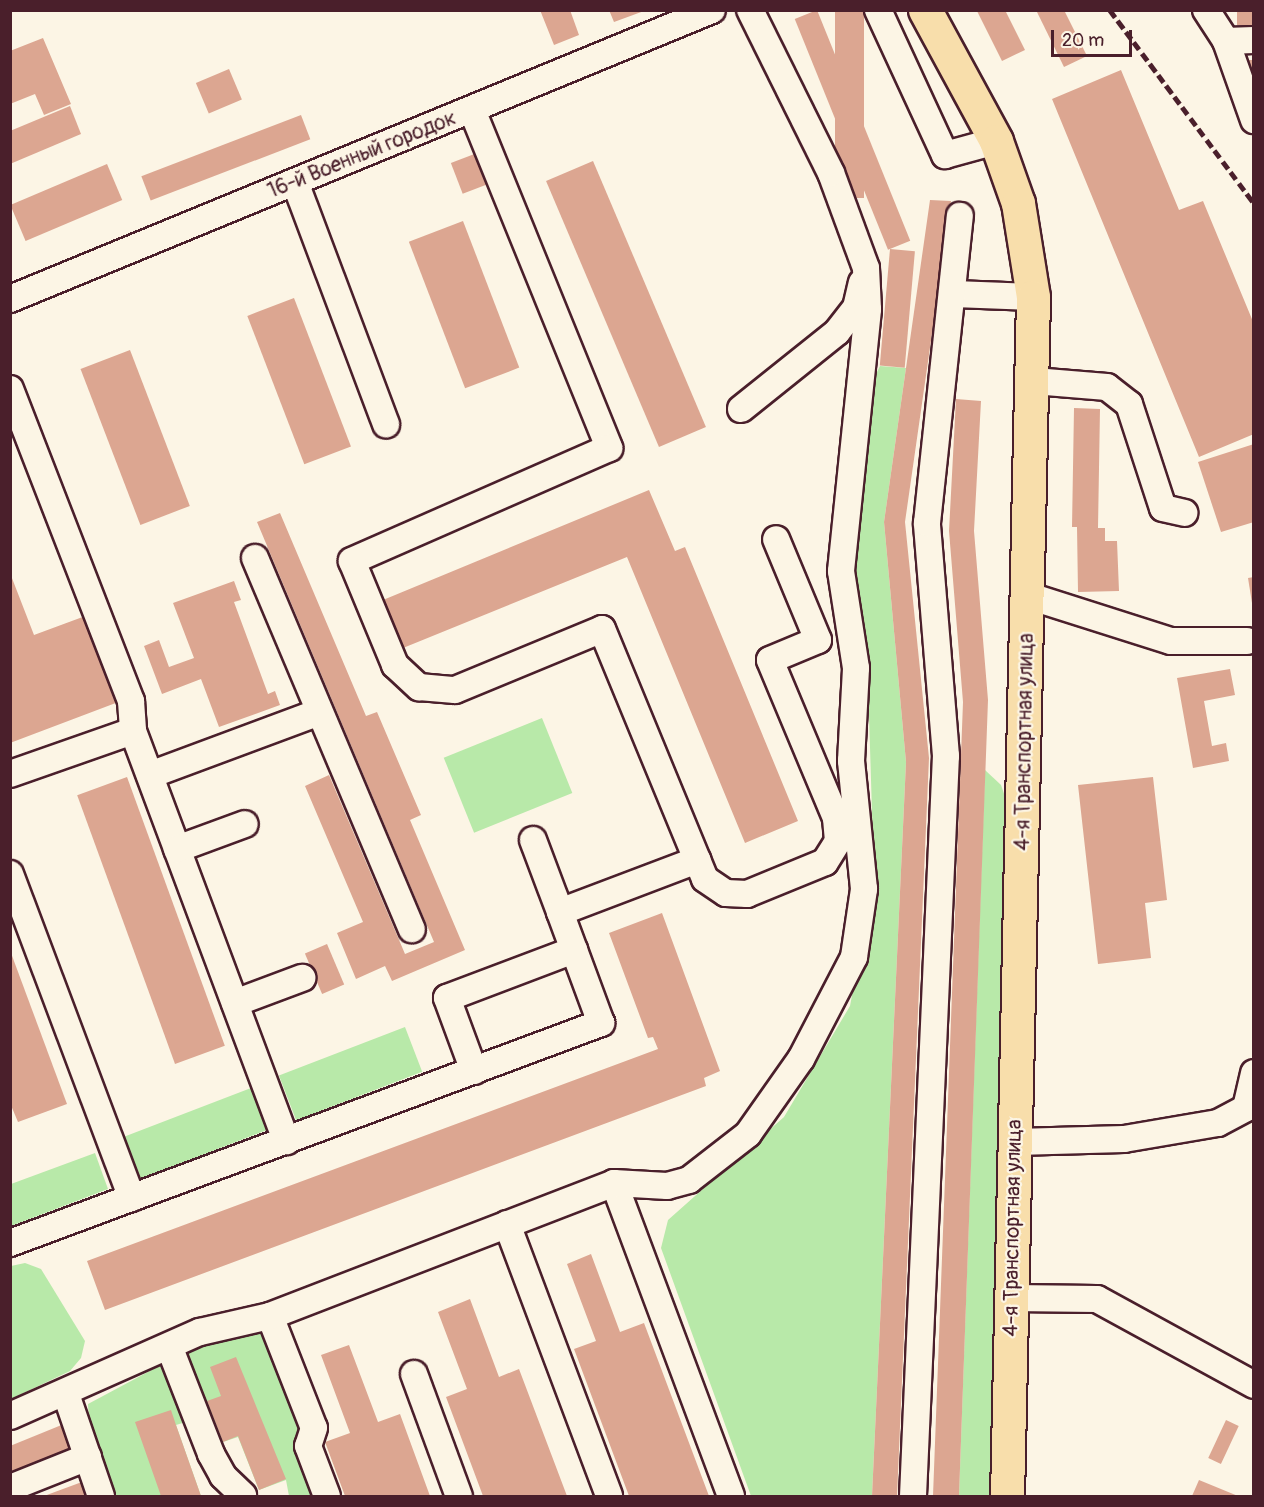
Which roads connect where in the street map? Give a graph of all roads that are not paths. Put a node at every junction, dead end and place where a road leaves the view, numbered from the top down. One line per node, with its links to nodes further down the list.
1 (712, 10): 8 (street, 16-й Военный городок)
2 (750, 10): 13 (street)
3 (878, 10): 10 (street)
4 (925, 10): 10 (main road, 4-я Транспортная улица)
5 (1206, 10): 7 (street)
6 (1254, 40): 7 (street)
7 (1226, 41): 9 (street)
8 (472, 110): 11 (street, 16-й Военный городок); 33 (street)
9 (1254, 120)
10 (996, 141): 15 (main road, 4-я Транспортная улица)
11 (295, 182): 16 (street, 16-й Военный городок); 20 (street)
12 (960, 216): 14 (street)
13 (866, 268): 19 (street); 44 (street)
14 (954, 294): 15 (street); 63 (street)
15 (1033, 297): 17 (main road, 4-я Транспортная улица)
16 (10, 299)
17 (1034, 381): 21 (street); 24 (main road, 4-я Транспортная улица)
18 (10, 389): 27 (street)
19 (741, 409)
20 (386, 424)
21 (1184, 513)
22 (776, 539): 33 (street)
23 (255, 558): 26 (street)
24 (1029, 596): 25 (street); 43 (main road, 4-я Транспортная улица)
25 (1247, 641)
26 (319, 712): 29 (street); 36 (street)
27 (133, 731): 28 (street); 29 (street)
28 (10, 774)
29 (150, 775): 32 (street)
30 (245, 824): 32 (street)
31 (533, 840): 35 (street)
32 (177, 849): 39 (street)
33 (697, 860): 35 (street)
34 (10, 874): 45 (street)
35 (560, 912): 37 (street)
36 (412, 929)
37 (574, 950): 40 (street); 40 (street)
38 (302, 978): 39 (street)
39 (235, 1003): 42 (street)
40 (474, 1071): 42 (street)
41 (1254, 1073): 43 (street)
42 (286, 1141): 45 (street)
43 (1016, 1142): 48 (main road, 4-я Транспортная улица)
44 (614, 1183): 46 (street); 62 (street)
45 (132, 1198): 47 (street)
46 (507, 1224): 49 (street); 61 (street)
47 (10, 1243)
48 (1012, 1298): 52 (street); 64 (main road, 4-я Транспортная улица)
49 (270, 1316): 50 (street); 59 (street)
50 (170, 1346): 53 (street); 57 (street)
51 (414, 1374): 60 (street)
52 (1254, 1385)
53 (66, 1395): 54 (street); 55 (street)
54 (10, 1416)
55 (88, 1457): 56 (street); 58 (street)
56 (10, 1488)
57 (243, 1495)
58 (101, 1497)
59 (327, 1497)
60 (459, 1497)
61 (609, 1497)
62 (731, 1497)
63 (914, 1497)
64 (1007, 1497)

